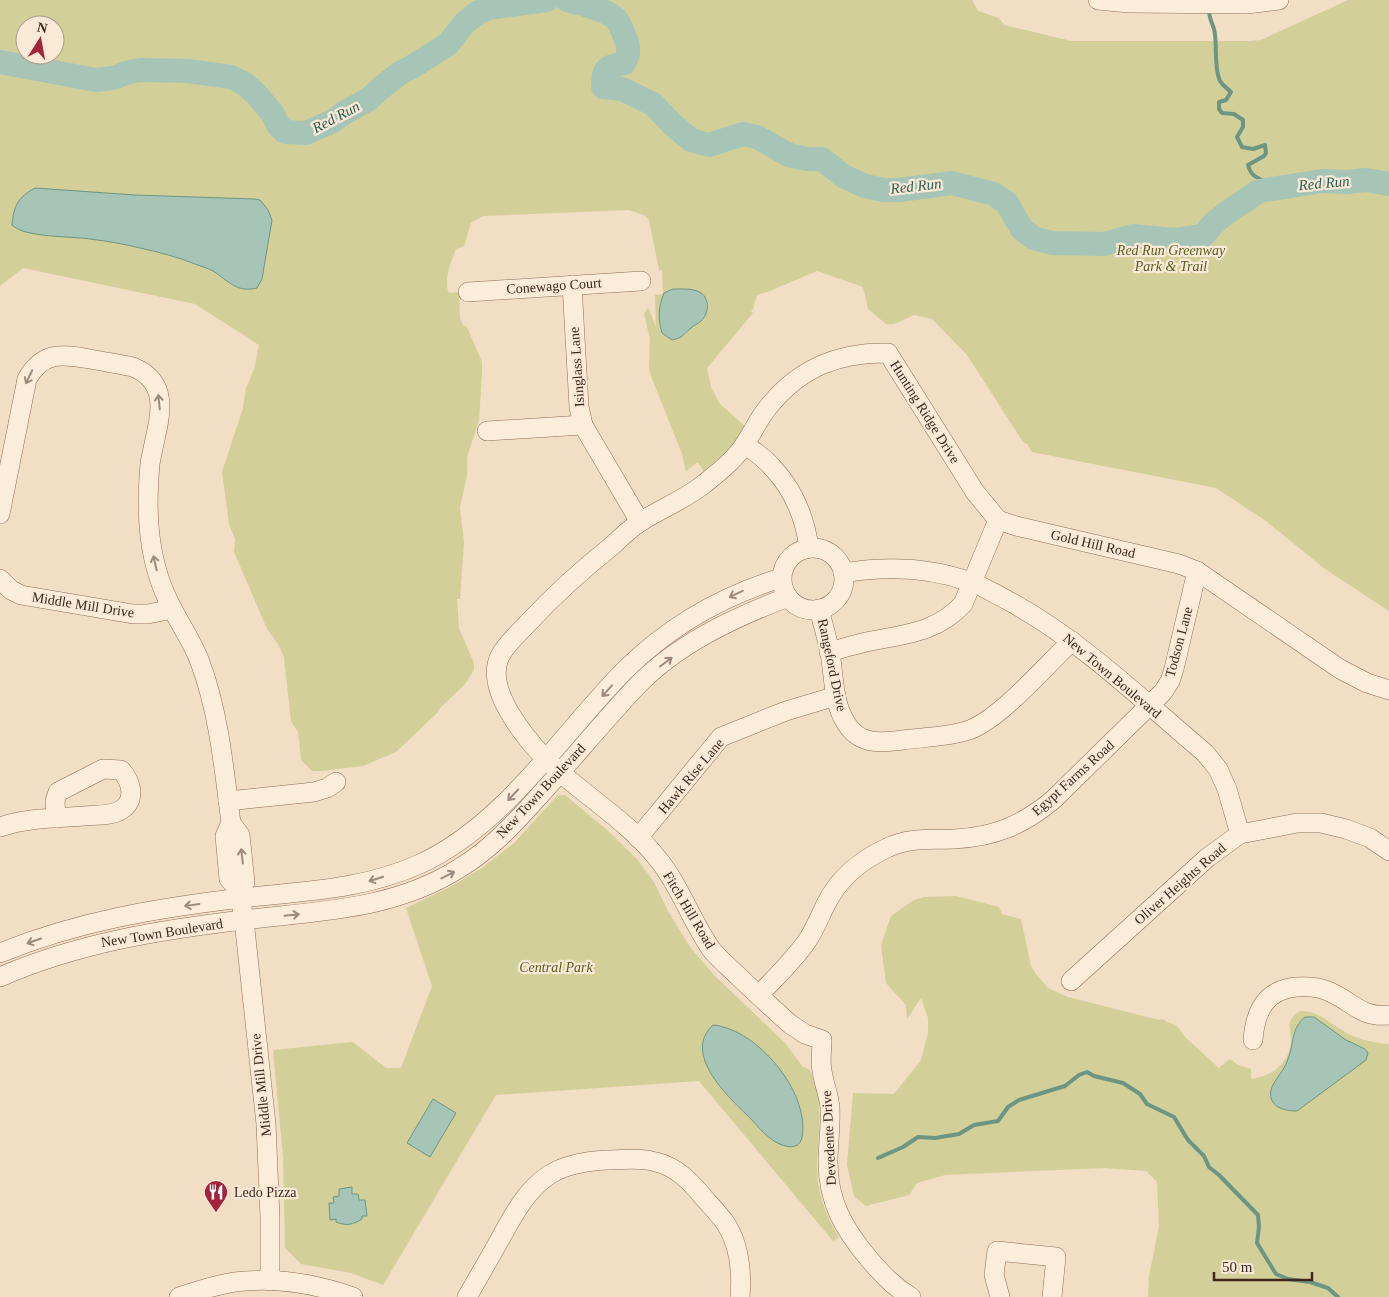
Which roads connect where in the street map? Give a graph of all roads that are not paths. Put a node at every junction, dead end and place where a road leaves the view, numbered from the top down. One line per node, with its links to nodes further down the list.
1 (1098, 0): 2 (street)
2 (1279, 0)
3 (641, 281): 4 (street, Conewago Court)
4 (572, 285): 5 (street, Conewago Court); 6 (street, Isinglass Lane)
5 (468, 292)
6 (583, 425): 7 (street); 11 (street, Isinglass Lane)
7 (487, 431)
8 (745, 444): 10 (street, Hunting Ridge Drive); 11 (street, Fitch Hill Road); 12 (street)
9 (0, 514): 19 (street, Middle Mill Drive, one-way to 9)
10 (998, 520): 13 (street, Gold Hill Road); 17 (street)
11 (640, 522): 26 (street, Fitch Hill Road)
12 (809, 548): 14 (street); 15 (street)
13 (1197, 571): 23 (street, Gold Hill Road); 25 (street, Todson Lane)
14 (843, 573): 17 (street, New Town Boulevard); 20 (street)
15 (782, 578): 18 (street); 26 (street, New Town Boulevard, one-way to 26)
16 (0, 579): 19 (street, Middle Mill Drive)
17 (971, 582): 21 (street, New Town Boulevard); 22 (street)
18 (788, 597): 20 (street); 27 (street, New Town Boulevard, one-way to 18)
19 (172, 609): 29 (street, Middle Mill Drive)
20 (820, 609): 22 (street, Rangeford Drive)
21 (1072, 641): 24 (street, Rangeford Drive); 25 (street, New Town Boulevard)
22 (829, 652): 24 (street, Rangeford Drive)
23 (1389, 690)
24 (836, 696): 33 (street, Hawk Rise Lane)
25 (1150, 706): 32 (street, New Town Boulevard); 40 (street, Egypt Farms Road)
26 (546, 759): 27 (street, Fitch Hill Road); 35 (street, New Town Boulevard, one-way to 35)
27 (560, 773): 33 (street, Fitch Hill Road); 36 (street, New Town Boulevard, one-way to 27)
28 (336, 782): 29 (street)
29 (228, 801): 35 (street, Middle Mill Drive)
30 (56, 818): 31 (street)
31 (0, 827)
32 (1240, 834): 34 (street, Oliver Heights Road); 39 (street, Oliver Heights Road)
33 (638, 838): 40 (street, Fitch Hill Road)
34 (1389, 851)
35 (240, 894): 36 (street, Middle Mill Drive); 37 (street, New Town Boulevard, one-way to 37)
36 (244, 920): 38 (street, New Town Boulevard); 44 (street, Middle Mill Drive)
37 (0, 953)
38 (0, 977)
39 (1071, 981)
40 (758, 995): 42 (street, Fitch Hill Road)
41 (1389, 1016): 43 (street)
42 (822, 1040): 49 (street, Devedente Drive)
43 (1253, 1040)
44 (270, 1281): 45 (street); 46 (street)
45 (179, 1297)
46 (353, 1297)
47 (467, 1297): 48 (street)
48 (740, 1297)
49 (911, 1297)
50 (1000, 1297): 51 (street)
51 (1052, 1297)

